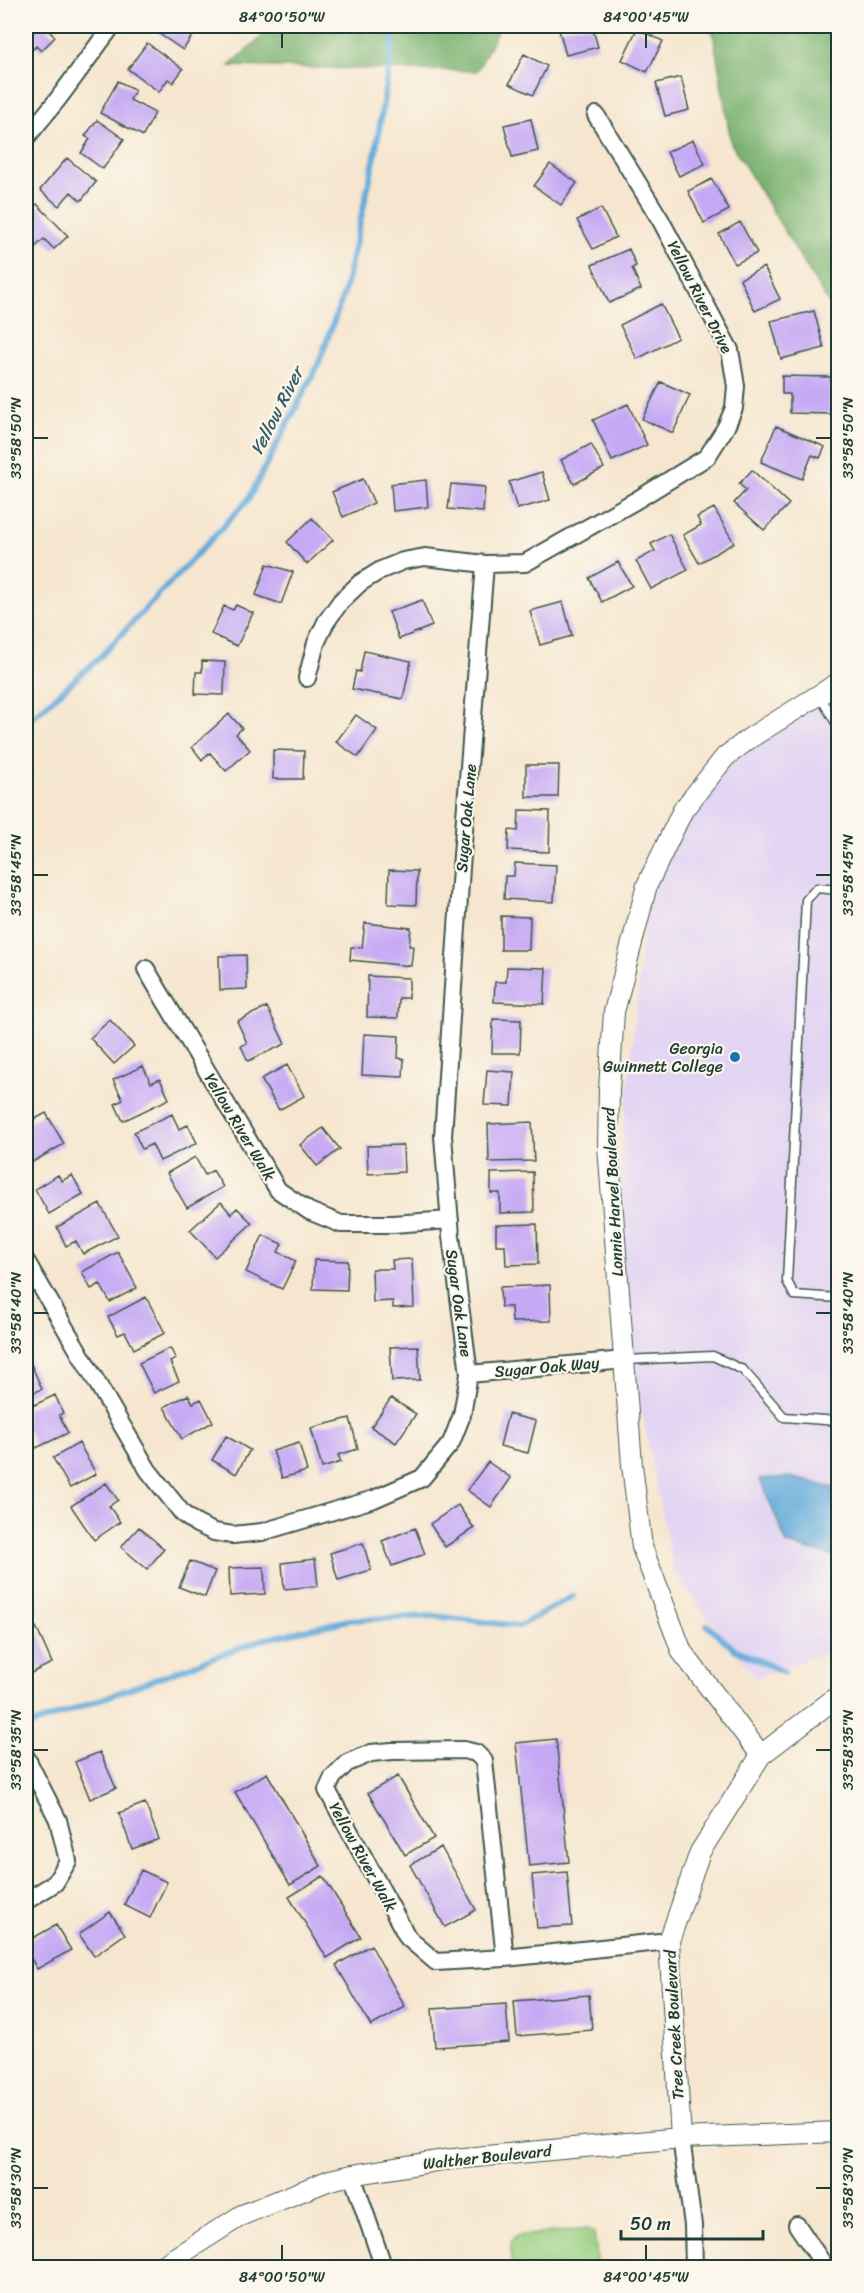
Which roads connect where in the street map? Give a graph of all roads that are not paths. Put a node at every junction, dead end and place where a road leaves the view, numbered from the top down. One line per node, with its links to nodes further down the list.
1 (112, 26): 3 (street)
2 (596, 115): 4 (street, Yellow River Drive)
3 (26, 138)
4 (485, 564): 5 (street, Yellow River Drive); 11 (street, Sugar Oak Lane)
5 (307, 678)
6 (838, 683): 7 (street, Lonnie Harvel Boulevard)
7 (819, 694): 8 (lane); 14 (street, Lonnie Harvel Boulevard)
8 (838, 726)
9 (838, 890): 13 (lane)
10 (146, 969): 11 (street, Yellow River Walk)
11 (450, 1220): 15 (street, Sugar Oak Lane)
12 (26, 1261): 15 (street, Sugar Oak Lane)
13 (838, 1298)
14 (625, 1360): 15 (street, Sugar Oak Way); 16 (lane); 18 (street, Lonnie Harvel Boulevard)
15 (469, 1374)
16 (838, 1421)
17 (838, 1696): 18 (street)
18 (761, 1755): 21 (street, Tree Creek Boulevard)
19 (26, 1757): 20 (street)
20 (26, 1901)
21 (669, 1941): 22 (street, Yellow River Walk); 24 (street, Tree Creek Boulevard)
22 (505, 1958): 22 (street, Yellow River Walk)
23 (838, 2132): 24 (street, Walther Boulevard)
24 (681, 2138): 25 (street, Walther Boulevard); 29 (street)
25 (352, 2175): 27 (street, Walther Boulevard); 28 (street)
26 (796, 2225): 30 (street)
27 (159, 2268)
28 (384, 2268)
29 (694, 2268)
30 (826, 2268)

